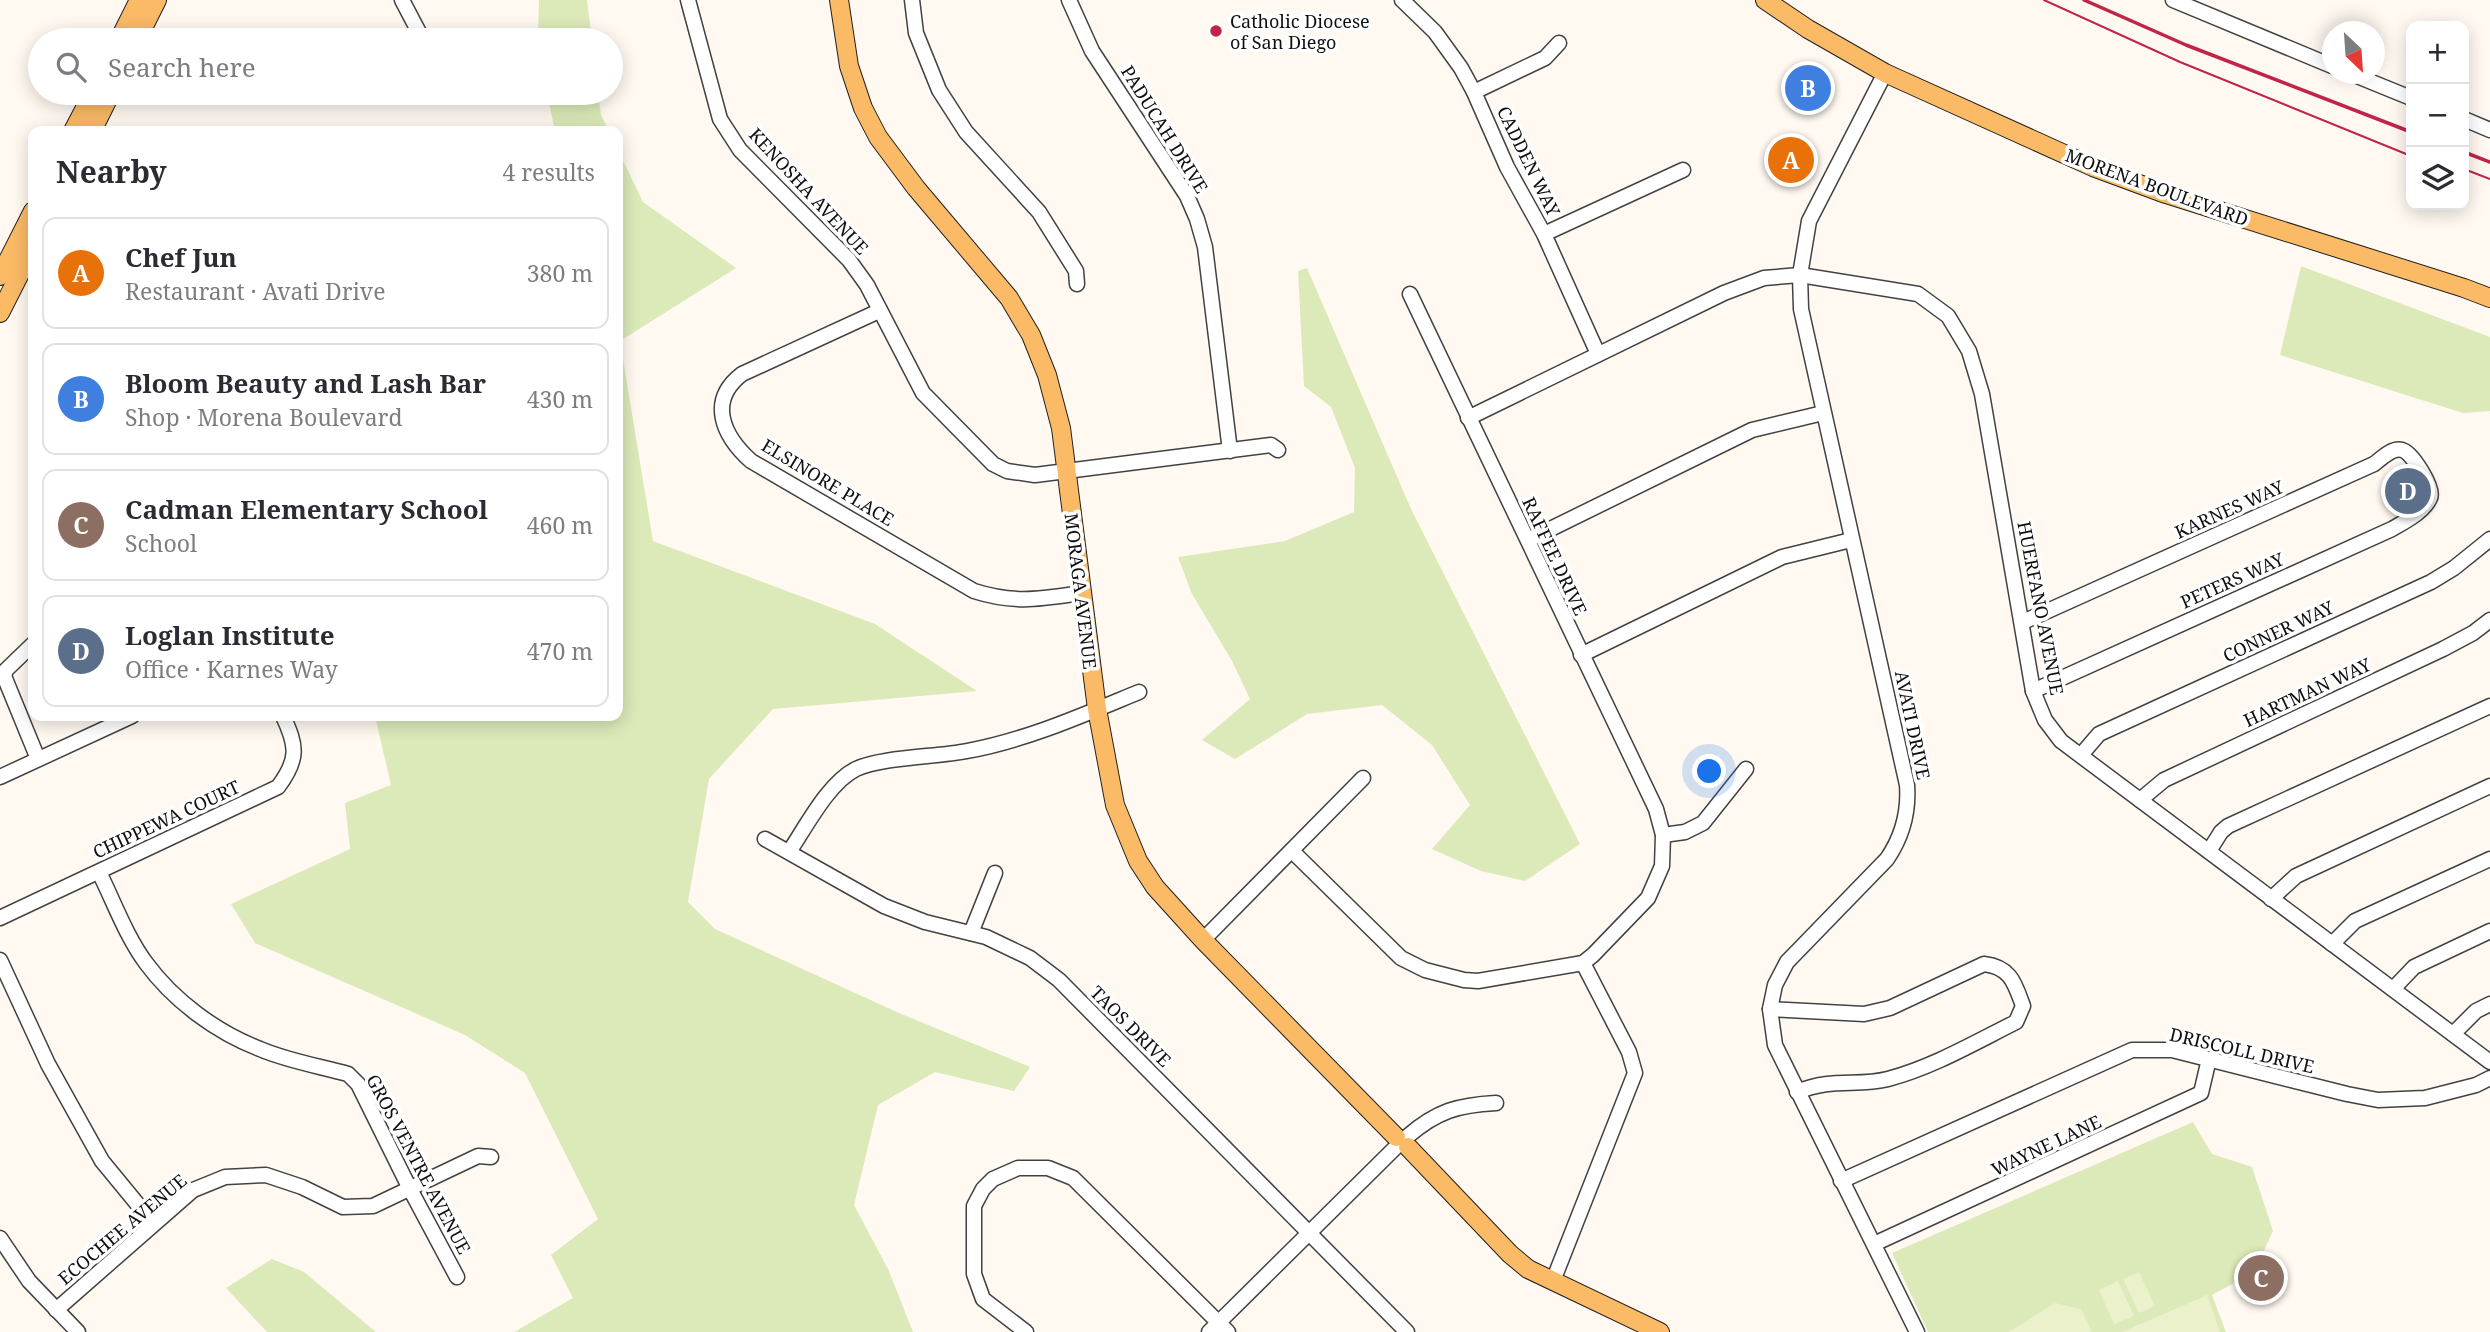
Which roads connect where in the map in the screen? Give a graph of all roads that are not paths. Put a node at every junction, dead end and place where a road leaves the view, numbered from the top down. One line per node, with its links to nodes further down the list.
1 (139, 0): 11 (main road)
2 (157, 0): 12 (main road)
3 (402, 0): 13 (street)
4 (688, 0): 35 (street, KENOSHA AVENUE)
5 (839, 0): 42 (main road, MORAGA AVENUE)
6 (912, 0): 32 (street)
7 (1069, 0): 41 (street, PADUCAH DRIVE)
8 (1402, 0): 18 (street, CADDEN WAY)
9 (1765, 0): 16 (main road, MORENA BOULEVARD)
10 (2173, 0): 15 (street)
11 (125, 28)
12 (143, 28)
13 (417, 28)
14 (1559, 43): 18 (street)
15 (2322, 61)
16 (1885, 73): 30 (street, AVATI DRIVE); 34 (main road, MORENA BOULEVARD)
17 (2377, 84): 19 (street)
18 (1474, 92): 28 (street, CADDEN WAY)
19 (2406, 96)
20 (87, 105): 23 (main road)
21 (105, 105): 24 (main road)
22 (2469, 121): 25 (street)
23 (76, 126)
24 (94, 126)
25 (2490, 130)
26 (1683, 170): 28 (street)
27 (28, 221): 31 (main road)
28 (1544, 234): 37 (street, CADDEN WAY)
29 (28, 258): 36 (main road)
30 (1800, 275): 37 (street, HUERFANO AVENUE); 38 (street, AVATI DRIVE); 49 (street, HUERFANO AVENUE)
31 (0, 276)
32 (1077, 284)
33 (1410, 294): 39 (street, RAFFEE DRIVE)
34 (2490, 298)
35 (879, 311): 42 (street, KENOSHA AVENUE); 47 (street, ELSINORE PLACE)
36 (0, 313)
37 (1598, 354): 39 (street, HUERFANO AVENUE)
38 (1823, 413): 45 (street); 46 (street, AVATI DRIVE)
39 (1468, 418): 45 (street, RAFFEE DRIVE)
40 (1278, 450): 41 (street, KENOSHA AVENUE)
41 (1230, 451): 42 (street, KENOSHA AVENUE)
42 (1066, 471): 47 (main road, MORAGA AVENUE)
43 (2431, 489): 49 (street, KARNES WAY); 52 (street, PETERS WAY)
44 (2490, 539): 58 (street, CONNER WAY)
45 (1528, 540): 51 (street, RAFFEE DRIVE)
46 (1851, 540): 51 (street); 83 (street, AVATI DRIVE)
47 (1081, 593): 55 (main road, MORAGA AVENUE)
48 (2490, 620): 64 (street, HARTMAN WAY)
49 (2023, 622): 52 (street, HUERFANO AVENUE)
50 (28, 649): 59 (street)
51 (1581, 655): 65 (street, RAFFEE DRIVE)
52 (2033, 691): 58 (street, HUERFANO AVENUE)
53 (1139, 692): 55 (street)
54 (2490, 706): 68 (street)
55 (1097, 709): 69 (street); 77 (main road, MORAGA AVENUE)
56 (121, 721): 59 (street)
57 (285, 721): 71 (street, CHIPPEWA COURT)
58 (2081, 755): 64 (street, HUERFANO AVENUE)
59 (38, 760): 61 (street)
60 (1746, 769): 65 (street)
61 (0, 777)
62 (1363, 778): 67 (street)
63 (2490, 786): 73 (street)
64 (2140, 800): 68 (street, HUERFANO AVENUE)
65 (1663, 835): 80 (street)
66 (765, 839): 69 (street, TAOS DRIVE)
67 (1292, 851): 77 (street); 80 (street)
68 (2208, 851): 73 (street, HUERFANO AVENUE)
69 (789, 852): 76 (street, TAOS DRIVE)
70 (2490, 859): 78 (street)
71 (99, 872): 74 (street, CHIPPEWA COURT); 93 (street, GROS VENTRE AVENUE)
72 (995, 873): 76 (street)
73 (2272, 899): 78 (street, HUERFANO AVENUE)
74 (0, 918)
75 (2490, 932): 81 (street)
76 (971, 933): 95 (street, TAOS DRIVE)
77 (1203, 940): 90 (main road, MORAGA AVENUE)
78 (2332, 944): 81 (street, HUERFANO AVENUE)
79 (0, 960): 94 (street)
80 (1583, 962): 99 (street)
81 (2393, 989): 84 (street, HUERFANO AVENUE)
82 (2490, 1004): 84 (street)
83 (1770, 1009): 88 (street, AVATI DRIVE); 88 (street)
84 (2453, 1034): 86 (street, HUERFANO AVENUE)
85 (2209, 1059): 87 (street, DRISCOLL DRIVE); 92 (street, DRISCOLL DRIVE); 97 (street, WAYNE LANE)
86 (2490, 1062)
87 (2490, 1079)
88 (1797, 1092): 92 (street, AVATI DRIVE)
89 (1496, 1103): 90 (street)
90 (1402, 1141): 95 (street); 99 (main road, MORAGA AVENUE)
91 (491, 1157): 93 (street, ECOCHEE AVENUE)
92 (1841, 1181): 97 (street, AVATI DRIVE)
93 (410, 1189): 94 (street, ECOCHEE AVENUE); 98 (street, GROS VENTRE AVENUE)
94 (153, 1223): 100 (street, ECOCHEE AVENUE)
95 (1311, 1233): 101 (street); 104 (street, TAOS DRIVE)
96 (0, 1238): 100 (street)
97 (1874, 1244): 106 (street, AVATI DRIVE)
98 (457, 1277)
99 (1553, 1282): 105 (main road, MORAGA AVENUE)
100 (56, 1310): 102 (street)
101 (1219, 1329): 103 (street)
102 (78, 1332)
103 (1026, 1332)
104 (1407, 1332)
105 (1661, 1332)
106 (1917, 1332)

